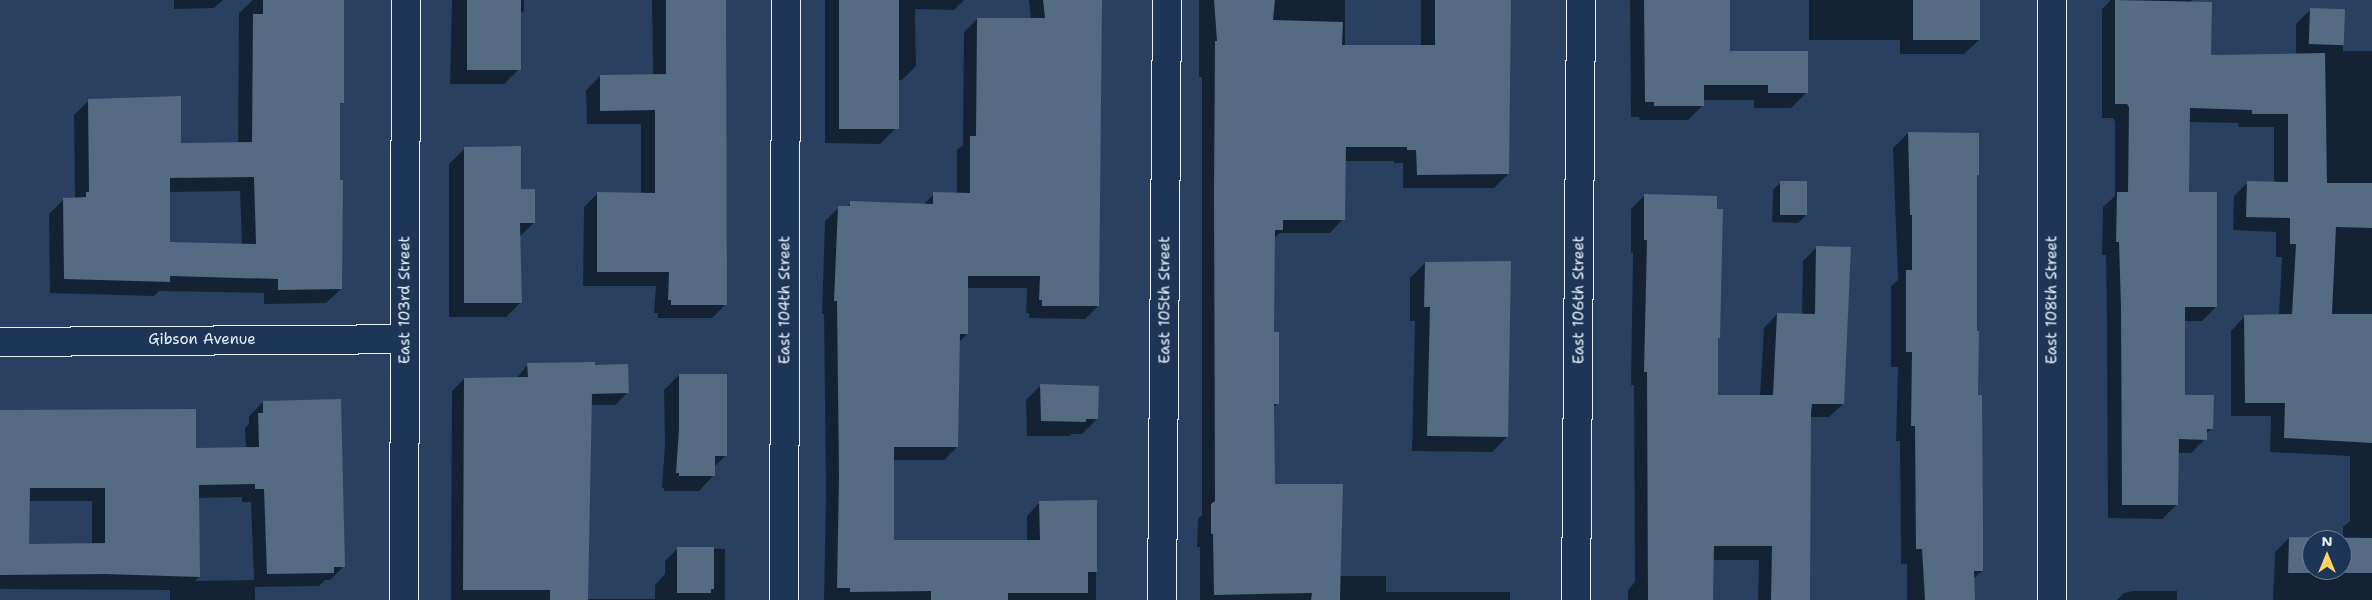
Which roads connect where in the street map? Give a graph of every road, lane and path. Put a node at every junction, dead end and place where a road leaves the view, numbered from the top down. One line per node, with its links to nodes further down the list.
1 (406, 0): 6 (street, East 103rd Street)
2 (786, 0): 9 (street, East 104th Street)
3 (1167, 0): 10 (street, East 105th Street)
4 (1581, 0): 11 (street, East 106th Street)
5 (2052, 0): 12 (street, East 108th Street)
6 (404, 339): 7 (street, Gibson Avenue); 8 (street, East 103rd Street)
7 (0, 342)
8 (404, 600)
9 (784, 600)
10 (1162, 600)
11 (1576, 600)
12 (2052, 600)

